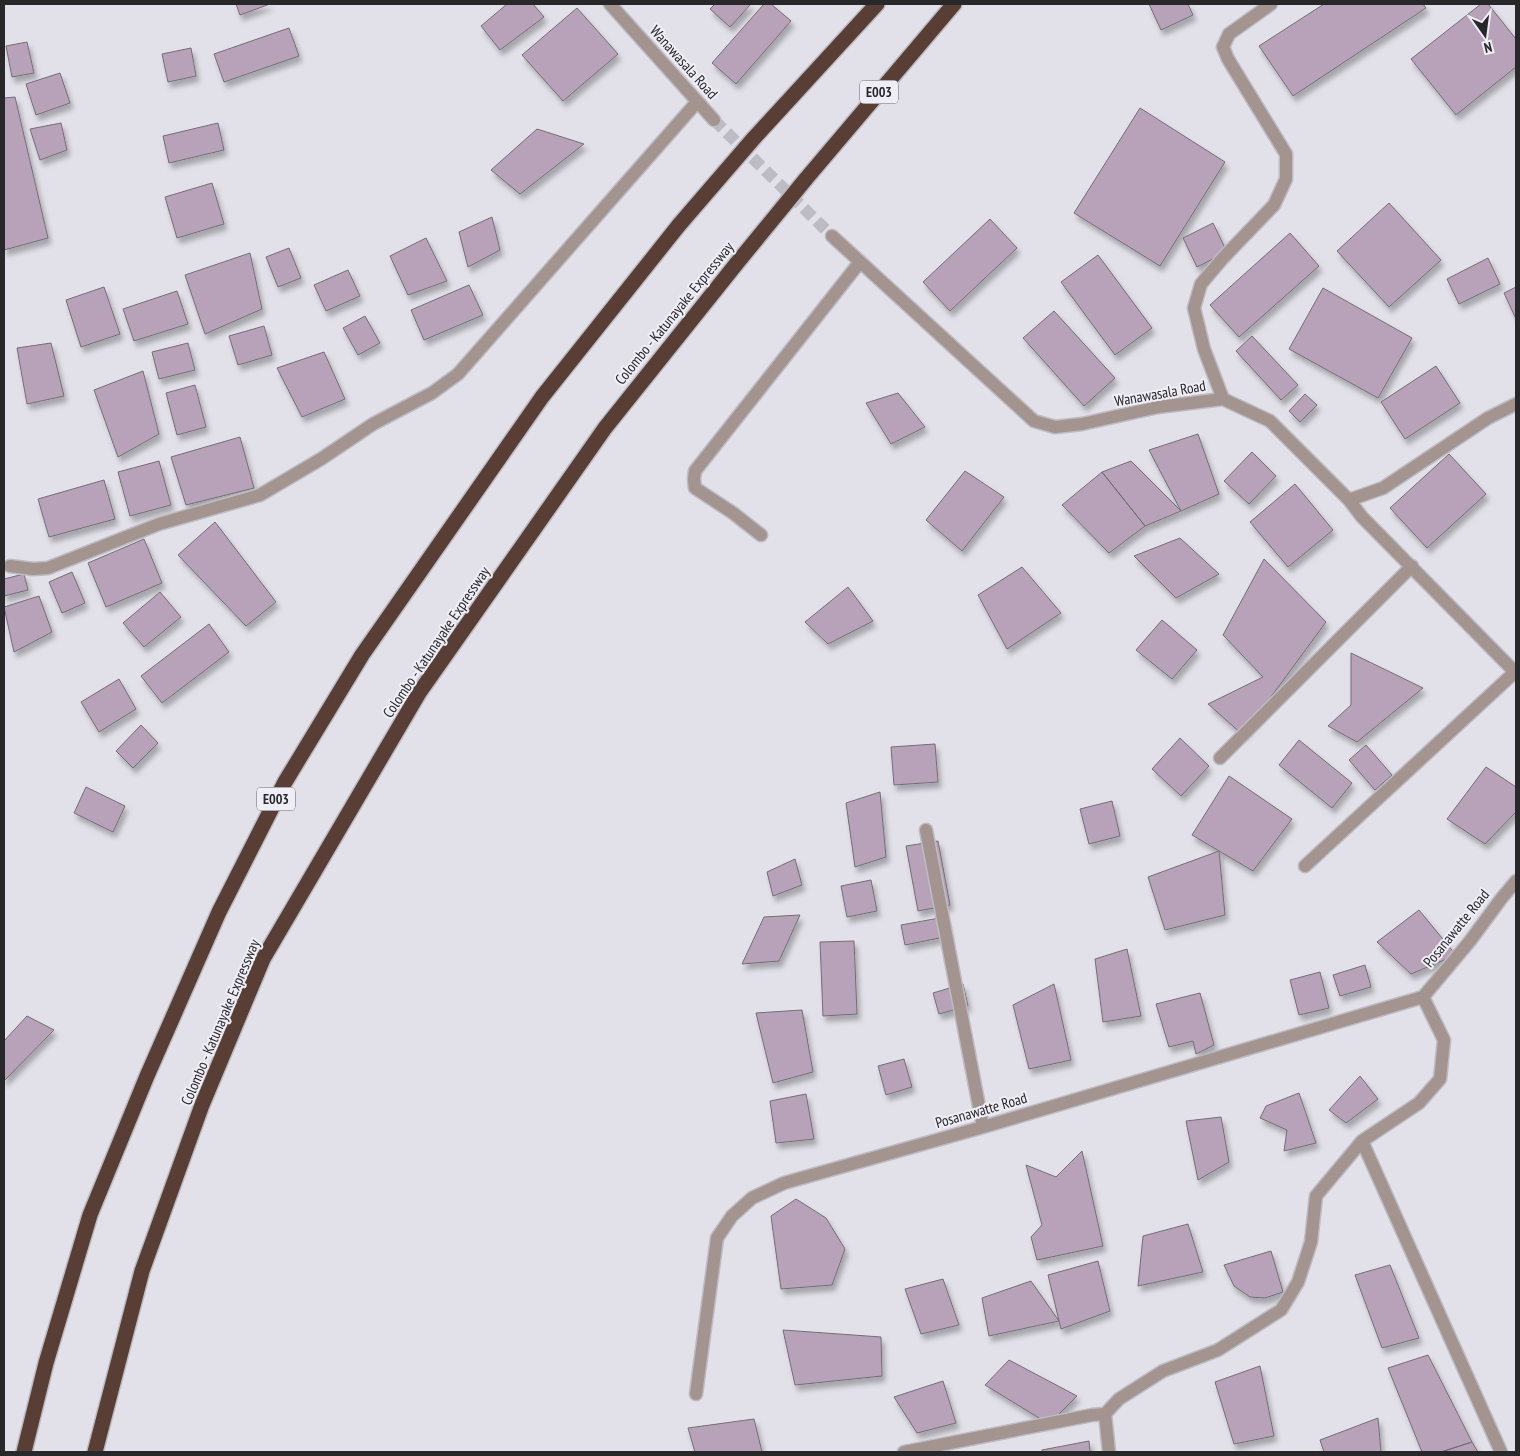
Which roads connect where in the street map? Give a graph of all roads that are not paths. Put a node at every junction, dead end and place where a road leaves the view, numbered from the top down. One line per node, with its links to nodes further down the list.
1 (610, 4): 5 (street, Wanawasala Road)
2 (877, 4): 25 (highway, E003, bridge)
3 (954, 4): 26 (highway, Colombo - Katunayake Expressway / E003, bridge)
4 (1271, 4): 9 (street)
5 (697, 102): 6 (street, Wanawasala Road); 13 (street)
6 (714, 120)
7 (832, 236): 8 (street, Wanawasala Road)
8 (860, 262): 9 (street, Wanawasala Road); 12 (street)
9 (1223, 399): 11 (street, Wanawasala Road)
10 (1516, 404): 11 (street)
11 (1349, 500): 14 (street, Wanawasala Road)
12 (761, 535)
13 (10, 566)
14 (1412, 566): 15 (street, Wanawasala Road); 16 (street)
15 (1516, 673): 18 (street)
16 (1220, 758)
17 (926, 830): 21 (street)
18 (1305, 866)
19 (1516, 881): 20 (street, Posanawatte Road)
20 (1423, 997): 21 (street, Posanawatte Road); 22 (street)
21 (983, 1127): 23 (street, Posanawatte Road)
22 (1362, 1141): 24 (street); 29 (street)
23 (696, 1394)
24 (1105, 1414): 27 (street); 28 (street)
25 (24, 1452)
26 (95, 1452)
27 (904, 1452)
28 (1108, 1452)
29 (1501, 1452)

